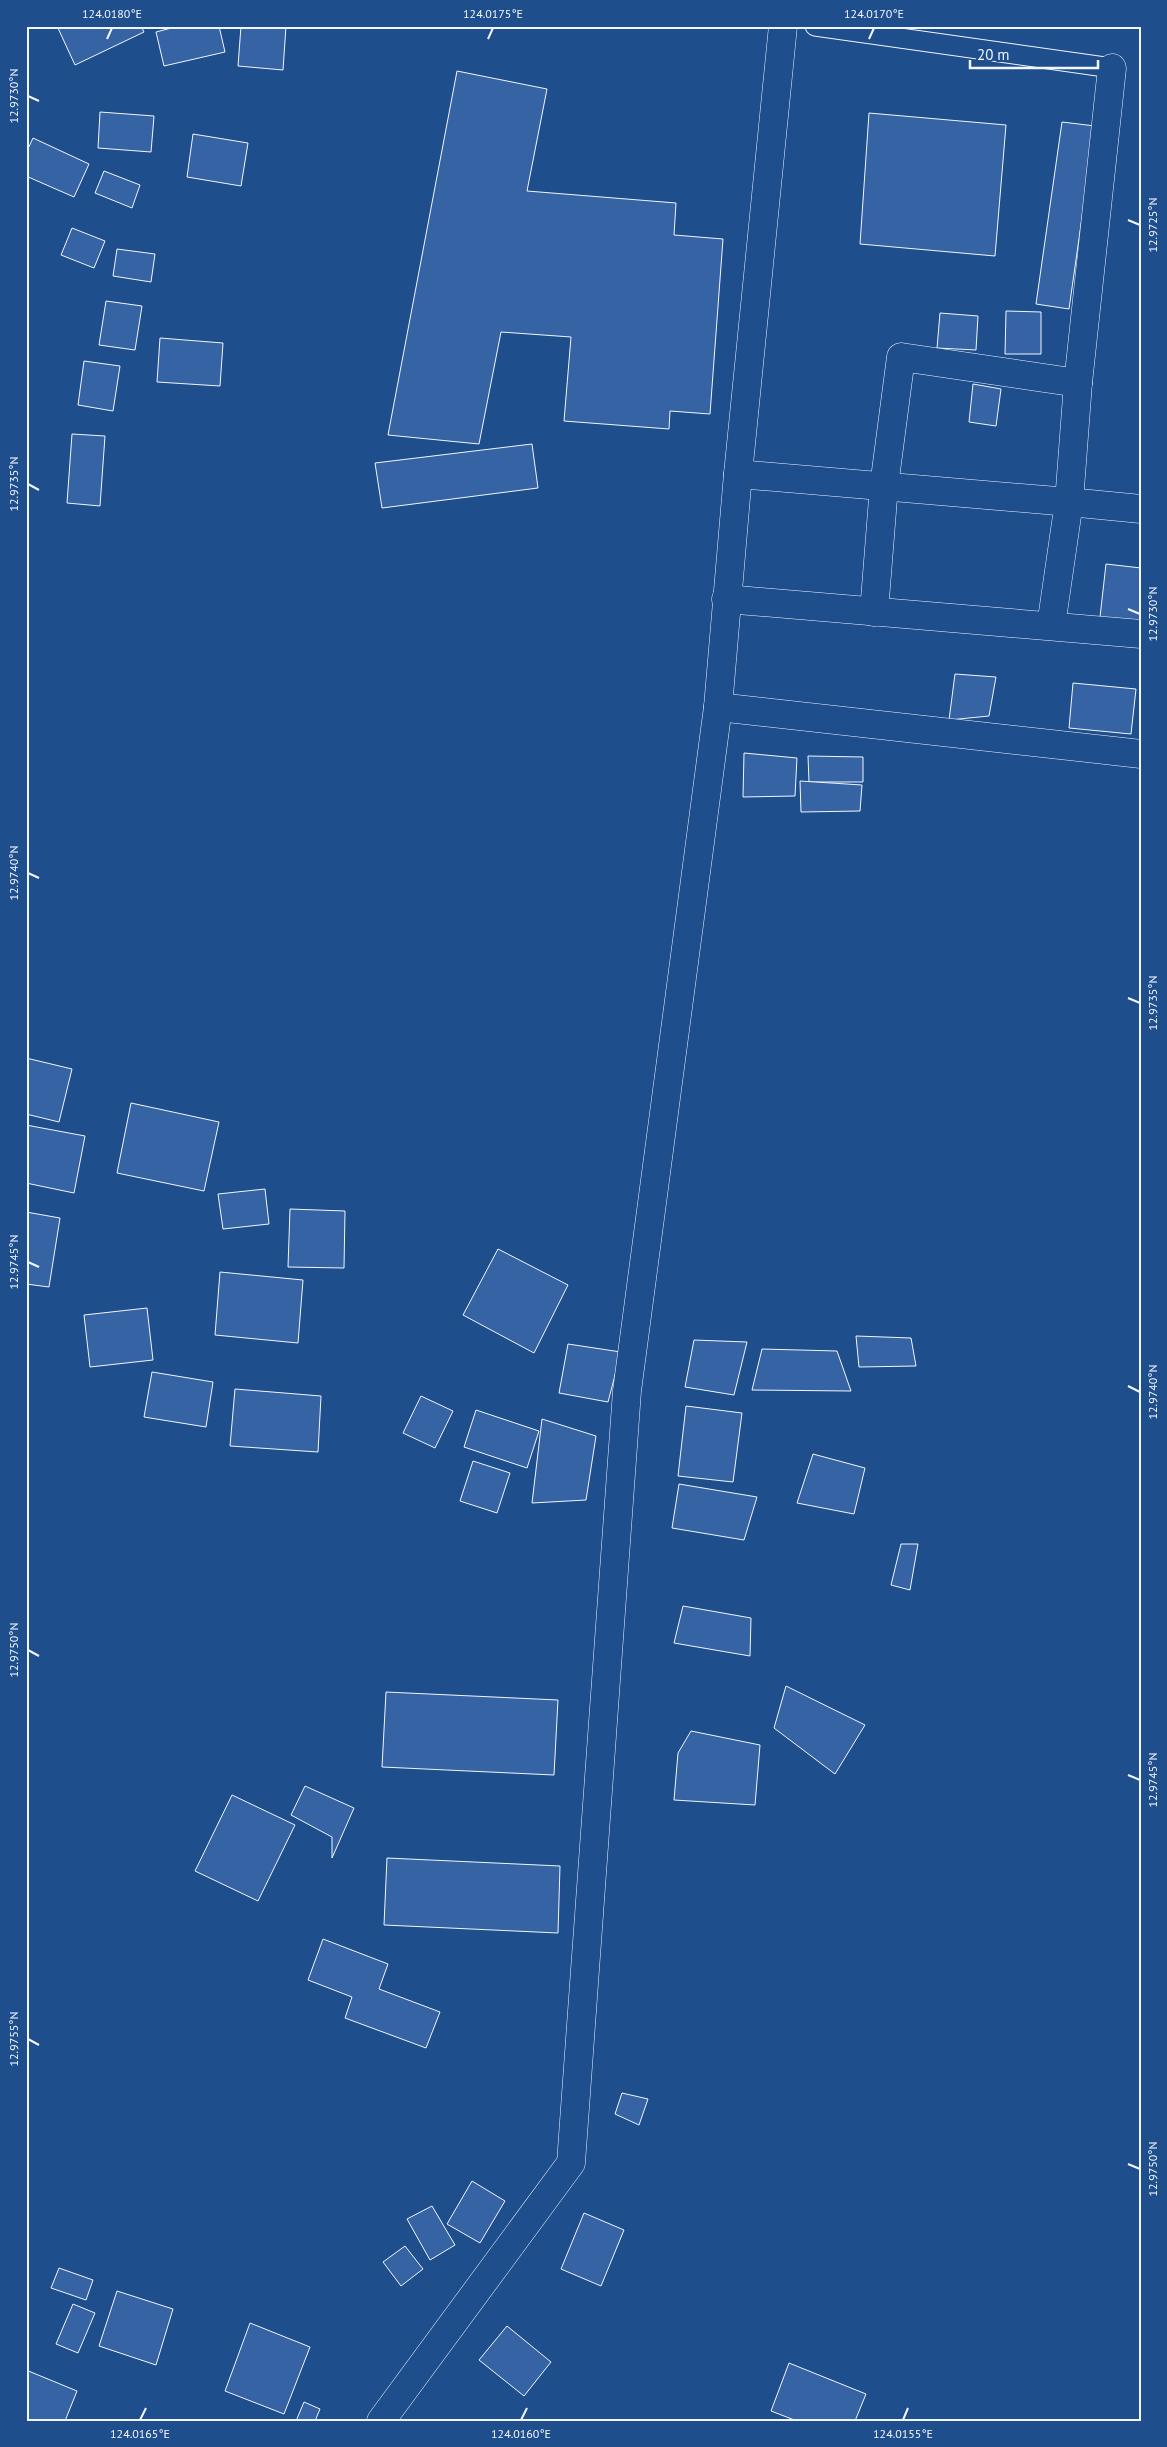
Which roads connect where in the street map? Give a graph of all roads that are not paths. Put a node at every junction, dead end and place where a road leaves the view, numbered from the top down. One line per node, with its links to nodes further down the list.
1 (783, 26): 5 (street)
2 (814, 26): 3 (lane)
3 (1112, 68): 4 (street)
4 (1078, 383): 6 (street); 7 (street)
5 (738, 474): 6 (street); 9 (street)
6 (884, 486): 7 (street); 10 (street)
7 (1069, 502): 8 (street); 11 (street)
8 (1141, 509)
9 (726, 599): 10 (street); 13 (street)
10 (874, 612): 11 (street)
11 (1051, 626): 12 (street)
12 (1141, 634)
13 (718, 707): 14 (street); 15 (street)
14 (1141, 754)
15 (381, 2421)

